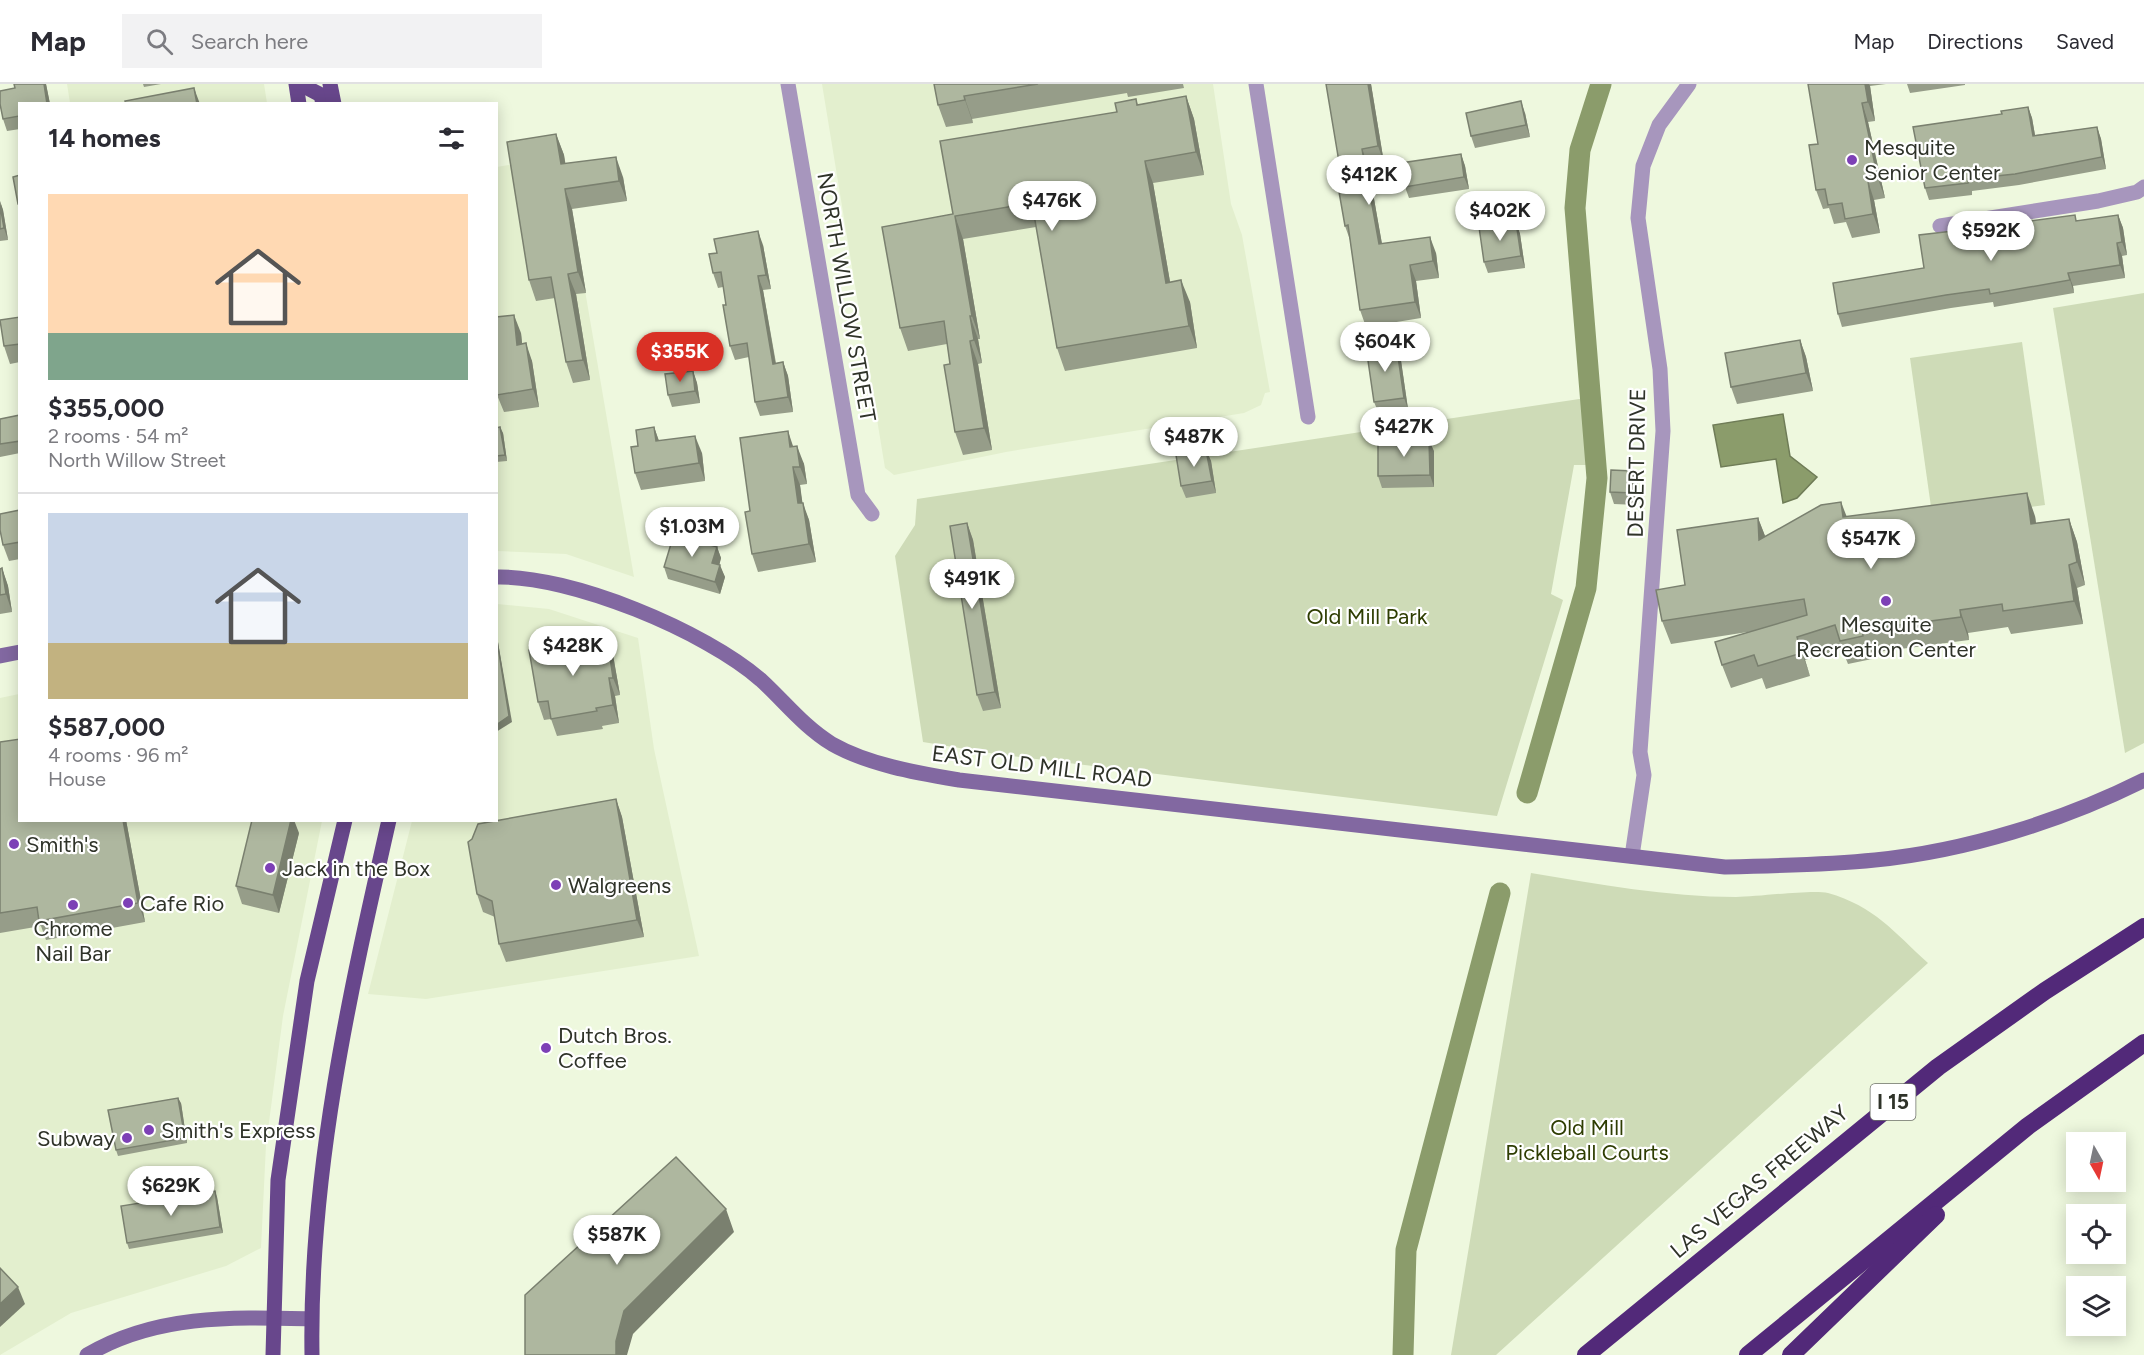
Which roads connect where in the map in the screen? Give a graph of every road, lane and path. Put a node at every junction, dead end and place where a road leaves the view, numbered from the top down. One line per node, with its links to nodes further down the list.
1 (298, 84): 6 (main road); 7 (main road)
2 (330, 84): 8 (main road)
3 (788, 84): 12 (street, NORTH WILLOW STREET)
4 (1256, 84): 11 (street)
5 (1689, 84): 19 (street, DESERT DRIVE)
6 (298, 102)
7 (323, 102)
8 (334, 102)
9 (2144, 187): 10 (street)
10 (1940, 226)
11 (1308, 417)
12 (872, 514)
13 (498, 577): 19 (street, EAST OLD MILL ROAD)
14 (18, 652): 15 (street)
15 (0, 656)
16 (2144, 780): 19 (street, EAST OLD MILL ROAD)
17 (345, 822): 23 (main road)
18 (389, 822): 24 (main road)
19 (1632, 856)
20 (2144, 927): 28 (highway, LAS VEGAS FREEWAY / I 15)
21 (2144, 1043): 22 (highway)
22 (2028, 1126): 29 (highway); 30 (highway)
23 (273, 1318): 24 (street); 25 (street); 26 (main road)
24 (311, 1319): 27 (main road)
25 (87, 1355)
26 (273, 1355)
27 (312, 1355)
28 (1586, 1355)
29 (1748, 1355)
30 (1791, 1355)

